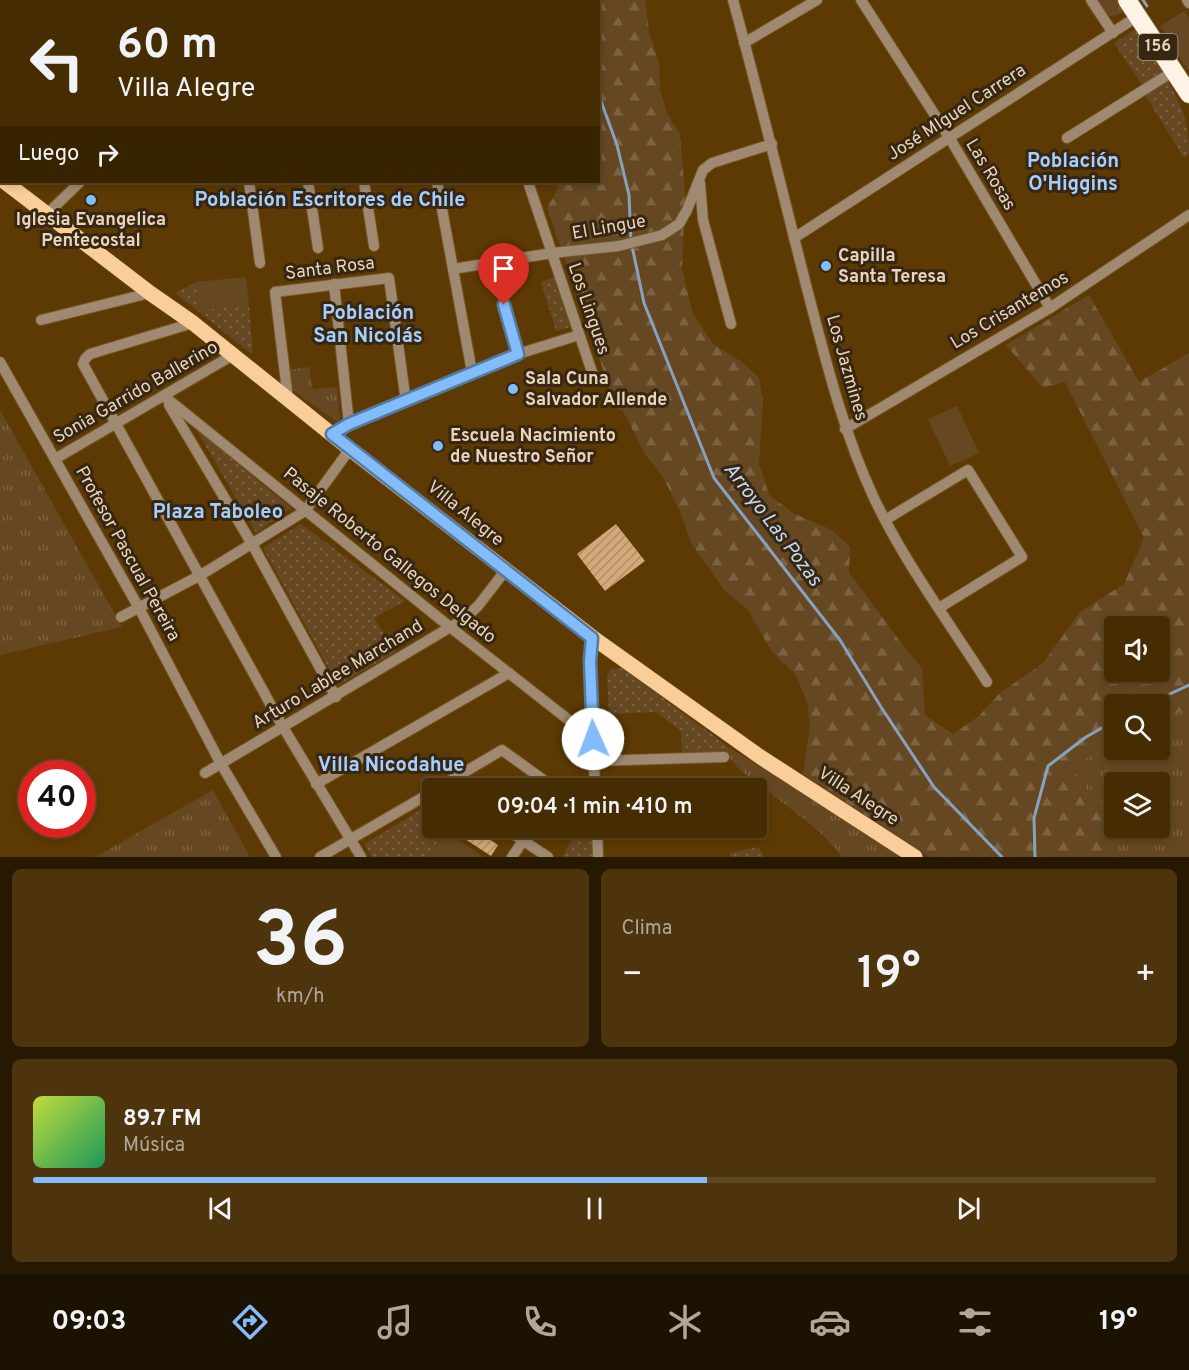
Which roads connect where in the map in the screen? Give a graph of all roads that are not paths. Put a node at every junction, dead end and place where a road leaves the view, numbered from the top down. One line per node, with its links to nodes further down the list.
1 (733, 0): 8 (street, Los Jazmines)
2 (817, 0): 8 (street)
3 (861, 0): 11 (street, Las Rosas)
4 (1091, 0): 7 (street)
5 (1127, 0): 6 (highway, 156)
6 (1138, 16): 7 (street, José MIguel Carrera); 9 (highway, 156)
7 (1113, 33): 11 (street, José MIguel Carrera)
8 (744, 43): 13 (street, Los Jazmines)
9 (1174, 71): 10 (highway, 156); 12 (street)
10 (1189, 94)
11 (949, 137): 24 (street, José MIguel Carrera); 33 (street, Las Rosas)
12 (1066, 138)
13 (772, 144): 14 (street, El Lingue); 24 (street, Los Jazmines)
14 (700, 180): 27 (street, El Lingue); 36 (street)
15 (6, 183): 22 (main road, Villa Alegre)
16 (79, 183): 22 (street)
17 (249, 183): 28 (street)
18 (308, 183): 26 (street)
19 (364, 183): 25 (street)
20 (437, 183): 29 (street)
21 (528, 183): 27 (street, Los Lingues)
22 (47, 213): 31 (main road, Villa Alegre)
23 (1189, 216): 33 (street, Los Crisantemos)
24 (794, 238): 48 (street, Los Jazmines)
25 (374, 246)
26 (318, 248)
27 (552, 252): 29 (street, El Lingue); 37 (street, Los Lingues)
28 (260, 263)
29 (453, 269): 41 (street)
30 (334, 285): 44 (street, Santa Rosa); 45 (street, Santa Rosa); 47 (street)
31 (150, 293): 34 (street); 35 (main road, Villa Alegre)
32 (504, 305): 38 (street)
33 (1050, 308): 48 (street, Los Crisantemos)
34 (41, 320)
35 (193, 322): 39 (main road, Villa Alegre); 46 (street)
36 (731, 324)
37 (579, 335): 38 (street); 42 (street, Los Lingues)
38 (518, 354): 41 (street)
39 (233, 356): 43 (street, Sonia Garrido Ballerino); 44 (main road, Villa Alegre)
40 (0, 362): 51 (street, Profesor Pascual Pereira)
41 (471, 372): 45 (street)
42 (594, 378)
43 (165, 397): 46 (street, Sonia Garrido Ballerino); 52 (street, Pasaje Roberto Gallegos Delgado); 54 (street)
44 (288, 399): 49 (main road, Villa Alegre)
45 (406, 402): 47 (street)
46 (116, 424): 51 (street, Sonia Garrido Ballerino); 56 (street)
47 (349, 424): 49 (street)
48 (845, 429): 53 (street, Los Jazmines)
49 (332, 434): 50 (main road, Villa Alegre)
50 (350, 449): 52 (street); 55 (main road, Villa Alegre)
51 (55, 459): 57 (street, Profesor Pascual Pereira)
52 (305, 511): 54 (street); 60 (street, Pasaje Roberto Gallegos Delgado)
53 (885, 520): 58 (street, Los Jazmines); 58 (street)
54 (252, 544): 56 (street); 64 (street)
55 (505, 571): 60 (street, Arturo Lablee Marchand); 61 (main road, Villa Alegre)
56 (199, 576): 57 (street); 65 (street)
57 (139, 608): 59 (street); 69 (street, Profesor Pascual Pereira)
58 (939, 608): 63 (street, Los Jazmines)
59 (121, 617)
60 (450, 627): 62 (street, Pasaje Roberto Gallegos Delgado); 64 (street, Arturo Lablee Marchand)
61 (592, 638): 66 (street); 86 (main road, Villa Alegre)
62 (509, 673): 66 (street, Pasaje Roberto Gallegos Delgado); 74 (street)
63 (987, 682)
64 (336, 697): 65 (street, Arturo Lablee Marchand)
65 (283, 727): 69 (street, Arturo Lablee Marchand); 74 (street)
66 (593, 739): 68 (street)
67 (724, 757): 68 (street)
68 (594, 760): 73 (street)
69 (221, 764): 70 (street, Arturo Lablee Marchand); 80 (street, Profesor Pascual Pereira)
70 (206, 773)
71 (455, 778): 72 (street)
72 (540, 778)
73 (595, 778)
74 (316, 784): 78 (street)
75 (422, 798): 78 (street)
76 (519, 838): 79 (street)
77 (597, 838): 85 (street)
78 (350, 840): 81 (street); 82 (street)
79 (523, 841): 83 (street); 84 (street)
80 (276, 857)
81 (320, 857)
82 (361, 857)
83 (512, 857)
84 (548, 857)
85 (598, 857)
86 (915, 857)

